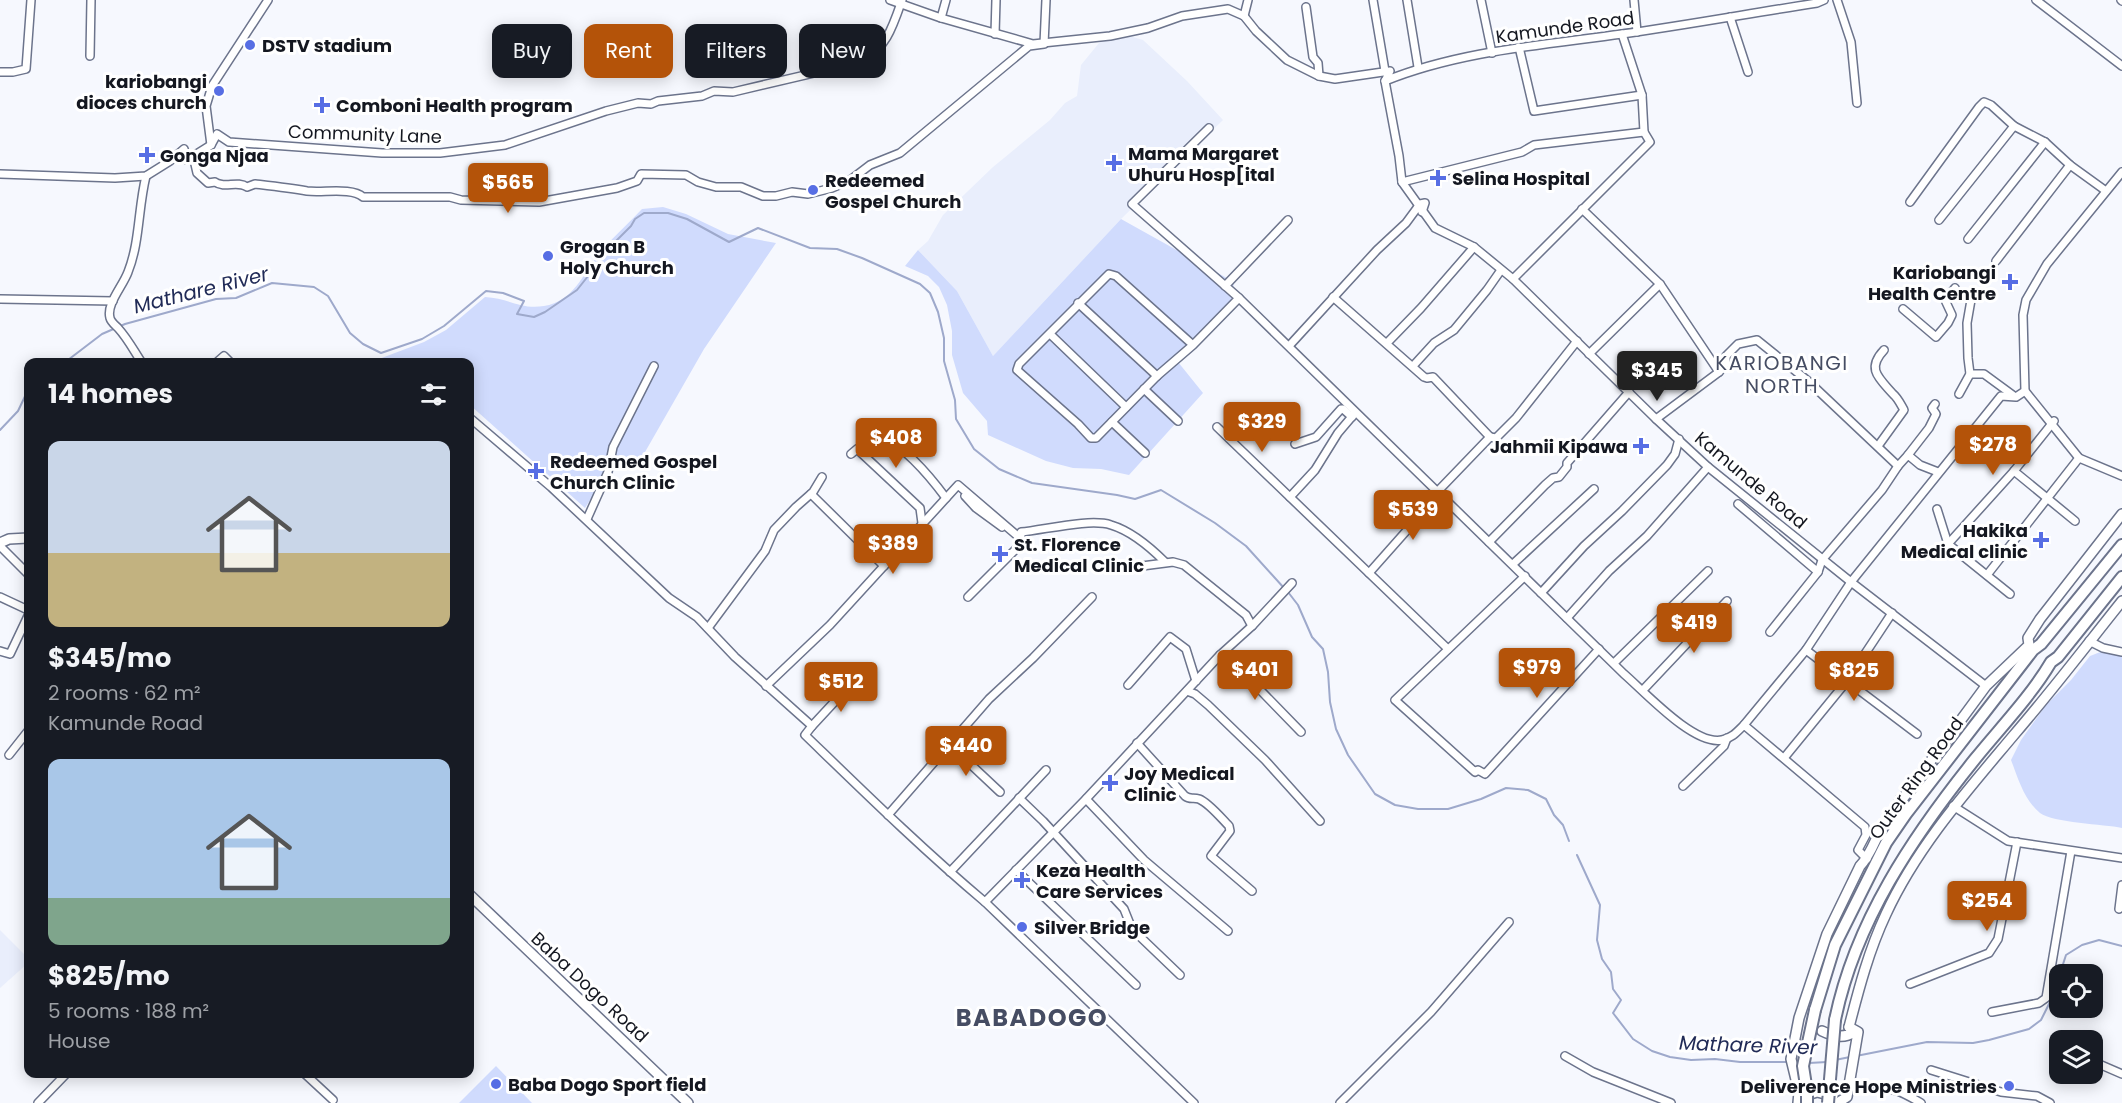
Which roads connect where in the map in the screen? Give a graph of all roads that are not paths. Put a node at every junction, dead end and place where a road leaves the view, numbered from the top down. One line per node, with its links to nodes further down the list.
1 (31, 0): 31 (street)
2 (91, 0): 27 (street)
3 (268, 0): 41 (street)
4 (890, 0): 16 (street)
5 (946, 0): 20 (street)
6 (996, 0): 22 (street)
7 (1046, 0): 24 (street)
8 (1248, 0): 18 (street)
9 (1374, 0): 30 (street)
10 (1407, 0): 29 (street)
11 (1481, 0): 26 (street)
12 (1634, 0): 21 (street)
13 (1837, 0): 36 (street)
14 (2036, 0): 28 (street)
15 (1819, 1): 19 (street, Kamunde Road)
16 (901, 2): 20 (street); 41 (street, Community Lane)
17 (1306, 7): 33 (street)
18 (1244, 16): 24 (street); 33 (street)
19 (1730, 17): 21 (street, Kamunde Road); 32 (street)
20 (941, 18): 22 (street)
21 (1637, 32): 23 (street, Kamunde Road)
22 (995, 34): 24 (street)
23 (1622, 34): 25 (street, Kamunde Road); 35 (street)
24 (1044, 44): 42 (street)
25 (1519, 47): 26 (street, Kamunde Road); 35 (street)
26 (1492, 53): 29 (street, Kamunde Road)
27 (90, 56)
28 (2122, 66)
29 (1418, 67): 34 (street, Kamunde Road)
30 (1385, 71): 33 (street); 34 (street, Kamunde Road)
31 (0, 72)
32 (1748, 72)
33 (1319, 75)
34 (1385, 81): 47 (street, Kamunde Road)
35 (1642, 94): 39 (street)
36 (1857, 103)
37 (2014, 126): 40 (street); 49 (street); 53 (street)
38 (1209, 128): 60 (street)
39 (1644, 132): 47 (street); 50 (street)
40 (2045, 142): 43 (street); 54 (street)
41 (211, 145): 42 (street, Community Lane)
42 (188, 160): 46 (street)
43 (2070, 165): 48 (street); 56 (street)
44 (2122, 172): 48 (street)
45 (0, 174): 46 (street)
46 (146, 176): 66 (street)
47 (1402, 182): 51 (street, Kamunde Road)
48 (2106, 191): 83 (street)
49 (1910, 202)
50 (1582, 209): 58 (street); 59 (street)
51 (1422, 212): 55 (street, Kamunde Road); 62 (street)
52 (1288, 220): 60 (street)
53 (1939, 220)
54 (1968, 240)
55 (1474, 247): 57 (street, Kamunde Road); 71 (street)
56 (1996, 261)
57 (1501, 270): 58 (street, Kamunde Road); 78 (street)
58 (1513, 279): 70 (street, Kamunde Road)
59 (1660, 284): 75 (street); 79 (street)
60 (1225, 286): 63 (street)
61 (1955, 288): 68 (street)
62 (1333, 297): 71 (street); 73 (street)
63 (1239, 298): 72 (street); 73 (street)
64 (0, 299): 66 (street)
65 (1971, 300): 80 (street)
66 (113, 301): 76 (street)
67 (1078, 303): 69 (street); 72 (street); 81 (street)
68 (1903, 309)
69 (1050, 334): 88 (street); 93 (street)
70 (1577, 341): 75 (street, Kamunde Road); 97 (street)
71 (1387, 343): 78 (street)
72 (1193, 345): 81 (street)
73 (1289, 346): 89 (street)
74 (1884, 350): 100 (street)
75 (1589, 354): 84 (street, Kamunde Road)
76 (139, 358)
77 (654, 366): 121 (street)
78 (1413, 366): 97 (street)
79 (1719, 372): 90 (street); 100 (street)
80 (1971, 374): 85 (street); 86 (street)
81 (1157, 376): 82 (street)
82 (1144, 389): 88 (street); 92 (street)
83 (2025, 391): 86 (street); 104 (street)
84 (1629, 392): 90 (street, Kamunde Road); 126 (street)
85 (1959, 394)
86 (2016, 398): 108 (street)
87 (1935, 404): 103 (street)
88 (1126, 407): 93 (street)
89 (1353, 415): 99 (street); 112 (street); 115 (street)
90 (1656, 419): 98 (street, Kamunde Road)
91 (474, 421): 121 (street)
92 (1178, 421)
93 (1112, 422): 101 (street)
94 (2054, 422): 107 (street)
95 (1217, 427): 115 (street)
96 (875, 428): 116 (street)
97 (1490, 437): 112 (street)
98 (1679, 439): 106 (street, Kamunde Road); 143 (street)
99 (1295, 444)
100 (1878, 446): 105 (street)
101 (1145, 453)
102 (851, 454): 123 (street)
103 (1908, 455): 105 (street); 108 (street)
104 (2079, 458): 109 (street); 117 (street)
105 (1898, 466): 136 (street)
106 (1708, 467): 141 (street, Kamunde Road); 152 (street)
107 (2014, 471): 117 (street); 128 (street)
108 (1938, 472): 141 (street)
109 (2122, 476)
110 (822, 477): 113 (street)
111 (1594, 489): 131 (street)
112 (1440, 493): 126 (street); 137 (street)
113 (811, 494): 132 (street); 154 (street)
114 (965, 496): 124 (street)
115 (1290, 497): 137 (street)
116 (946, 498): 123 (street); 124 (street)
117 (2047, 500): 122 (street); 138 (street)
118 (1738, 504): 136 (street)
119 (1937, 509): 128 (street)
120 (2122, 514): 158 (main road, Outer Ring Road)
121 (587, 519): 154 (street)
122 (2075, 521)
123 (922, 523): 132 (street)
124 (1021, 535): 130 (street); 146 (street)
125 (24, 538): 127 (main road)
126 (1490, 542): 131 (street)
127 (0, 544): 134 (street)
128 (1948, 544): 138 (street)
129 (2122, 545): 158 (main road, Outer Ring Road)
130 (1166, 562)
131 (1513, 564): 139 (street)
132 (884, 566): 170 (street)
133 (1142, 566): 153 (street)
134 (24, 570)
135 (1708, 571): 165 (street)
136 (1818, 572): 155 (street)
137 (1369, 573): 159 (street)
138 (1987, 575): 144 (street)
139 (1525, 576): 143 (street); 159 (street)
140 (2122, 577): 228 (main road, Outer Ring Road, bridge)
141 (1851, 582): 151 (street, Kamunde Road); 161 (street)
142 (1291, 584): 153 (street)
143 (1541, 593): 152 (street)
144 (2010, 594)
145 (0, 597): 150 (street)
146 (968, 597)
147 (1092, 597): 181 (street)
148 (1727, 601): 172 (street)
149 (2122, 601): 157 (main road)
150 (24, 608)
151 (1893, 613): 167 (street); 171 (street, Kamunde Road)
152 (1567, 618): 160 (street)
153 (1252, 626): 164 (street)
154 (708, 628): 170 (street)
155 (1770, 632)
156 (24, 633): 162 (street)
157 (2089, 641): 163 (street); 190 (main road)
158 (2033, 644): 171 (main road, Outer Ring Road); 194 (main road, Outer Ring Road)
159 (1448, 649): 160 (street)
160 (1599, 649): 165 (street)
161 (1806, 650): 167 (street); 174 (street)
162 (0, 651)
163 (2122, 652)
164 (1220, 655): 166 (street); 176 (street)
165 (1614, 663): 172 (street)
166 (1196, 681): 169 (street); 173 (street)
167 (1847, 681): 177 (street); 183 (street)
168 (851, 684): 175 (street)
169 (1128, 685)
170 (766, 686): 175 (street)
171 (1986, 686): 189 (main road, Outer Ring Road)
172 (1643, 690): 179 (street)
173 (1187, 691): 180 (street); 192 (street)
174 (1744, 725): 179 (street); 183 (street)
175 (812, 726): 191 (street)
176 (1301, 732)
177 (1917, 734)
178 (24, 736): 182 (street)
179 (1719, 741): 185 (street)
180 (1137, 743): 188 (street); 202 (street)
181 (950, 745): 186 (street); 191 (street)
182 (9, 755)
183 (1784, 758): 198 (street)
184 (1046, 770): 187 (street)
185 (1683, 786)
186 (1000, 792)
187 (1019, 798): 193 (street); 200 (street)
188 (1086, 799): 193 (street); 207 (street)
189 (1901, 800): 194 (main road); 198 (main road, Outer Ring Road)
190 (1953, 806): 195 (street); 212 (main road)
191 (888, 815): 200 (street)
192 (1320, 821)
193 (1053, 833): 199 (street); 208 (street)
194 (1893, 833): 221 (main road, Outer Ring Road, bridge)
195 (2017, 842): 196 (street); 209 (street)
196 (2071, 851): 197 (street); 211 (street)
197 (2122, 858)
198 (1867, 859): 221 (main road, Outer Ring Road)
199 (1016, 870): 204 (street); 210 (street)
200 (950, 872): 204 (street)
201 (2122, 885): 205 (street)
202 (1252, 891)
203 (474, 899): 224 (main road, Baba Dogo Road)
204 (985, 902): 225 (street)
205 (2119, 909)
206 (1509, 922): 226 (street)
207 (1228, 931)
208 (1180, 975)
209 (1910, 984)
210 (1136, 985)
211 (1992, 1012)
212 (1853, 1029): 213 (main road); 229 (main road)
213 (1822, 1031)
214 (1565, 1056): 227 (street)
215 (2103, 1066): 217 (street)
216 (1931, 1070): 231 (street)
217 (2122, 1074)
218 (62, 1078): 223 (street)
219 (309, 1078): 222 (street)
220 (1877, 1089): 230 (street)
221 (1801, 1099): 229 (main road)
222 (333, 1100)
223 (38, 1103)
224 (688, 1103)
225 (1194, 1103)
226 (1340, 1103)
227 (1671, 1103)
228 (1828, 1103)
229 (1837, 1103)
230 (1921, 1103)
231 (2050, 1103)

